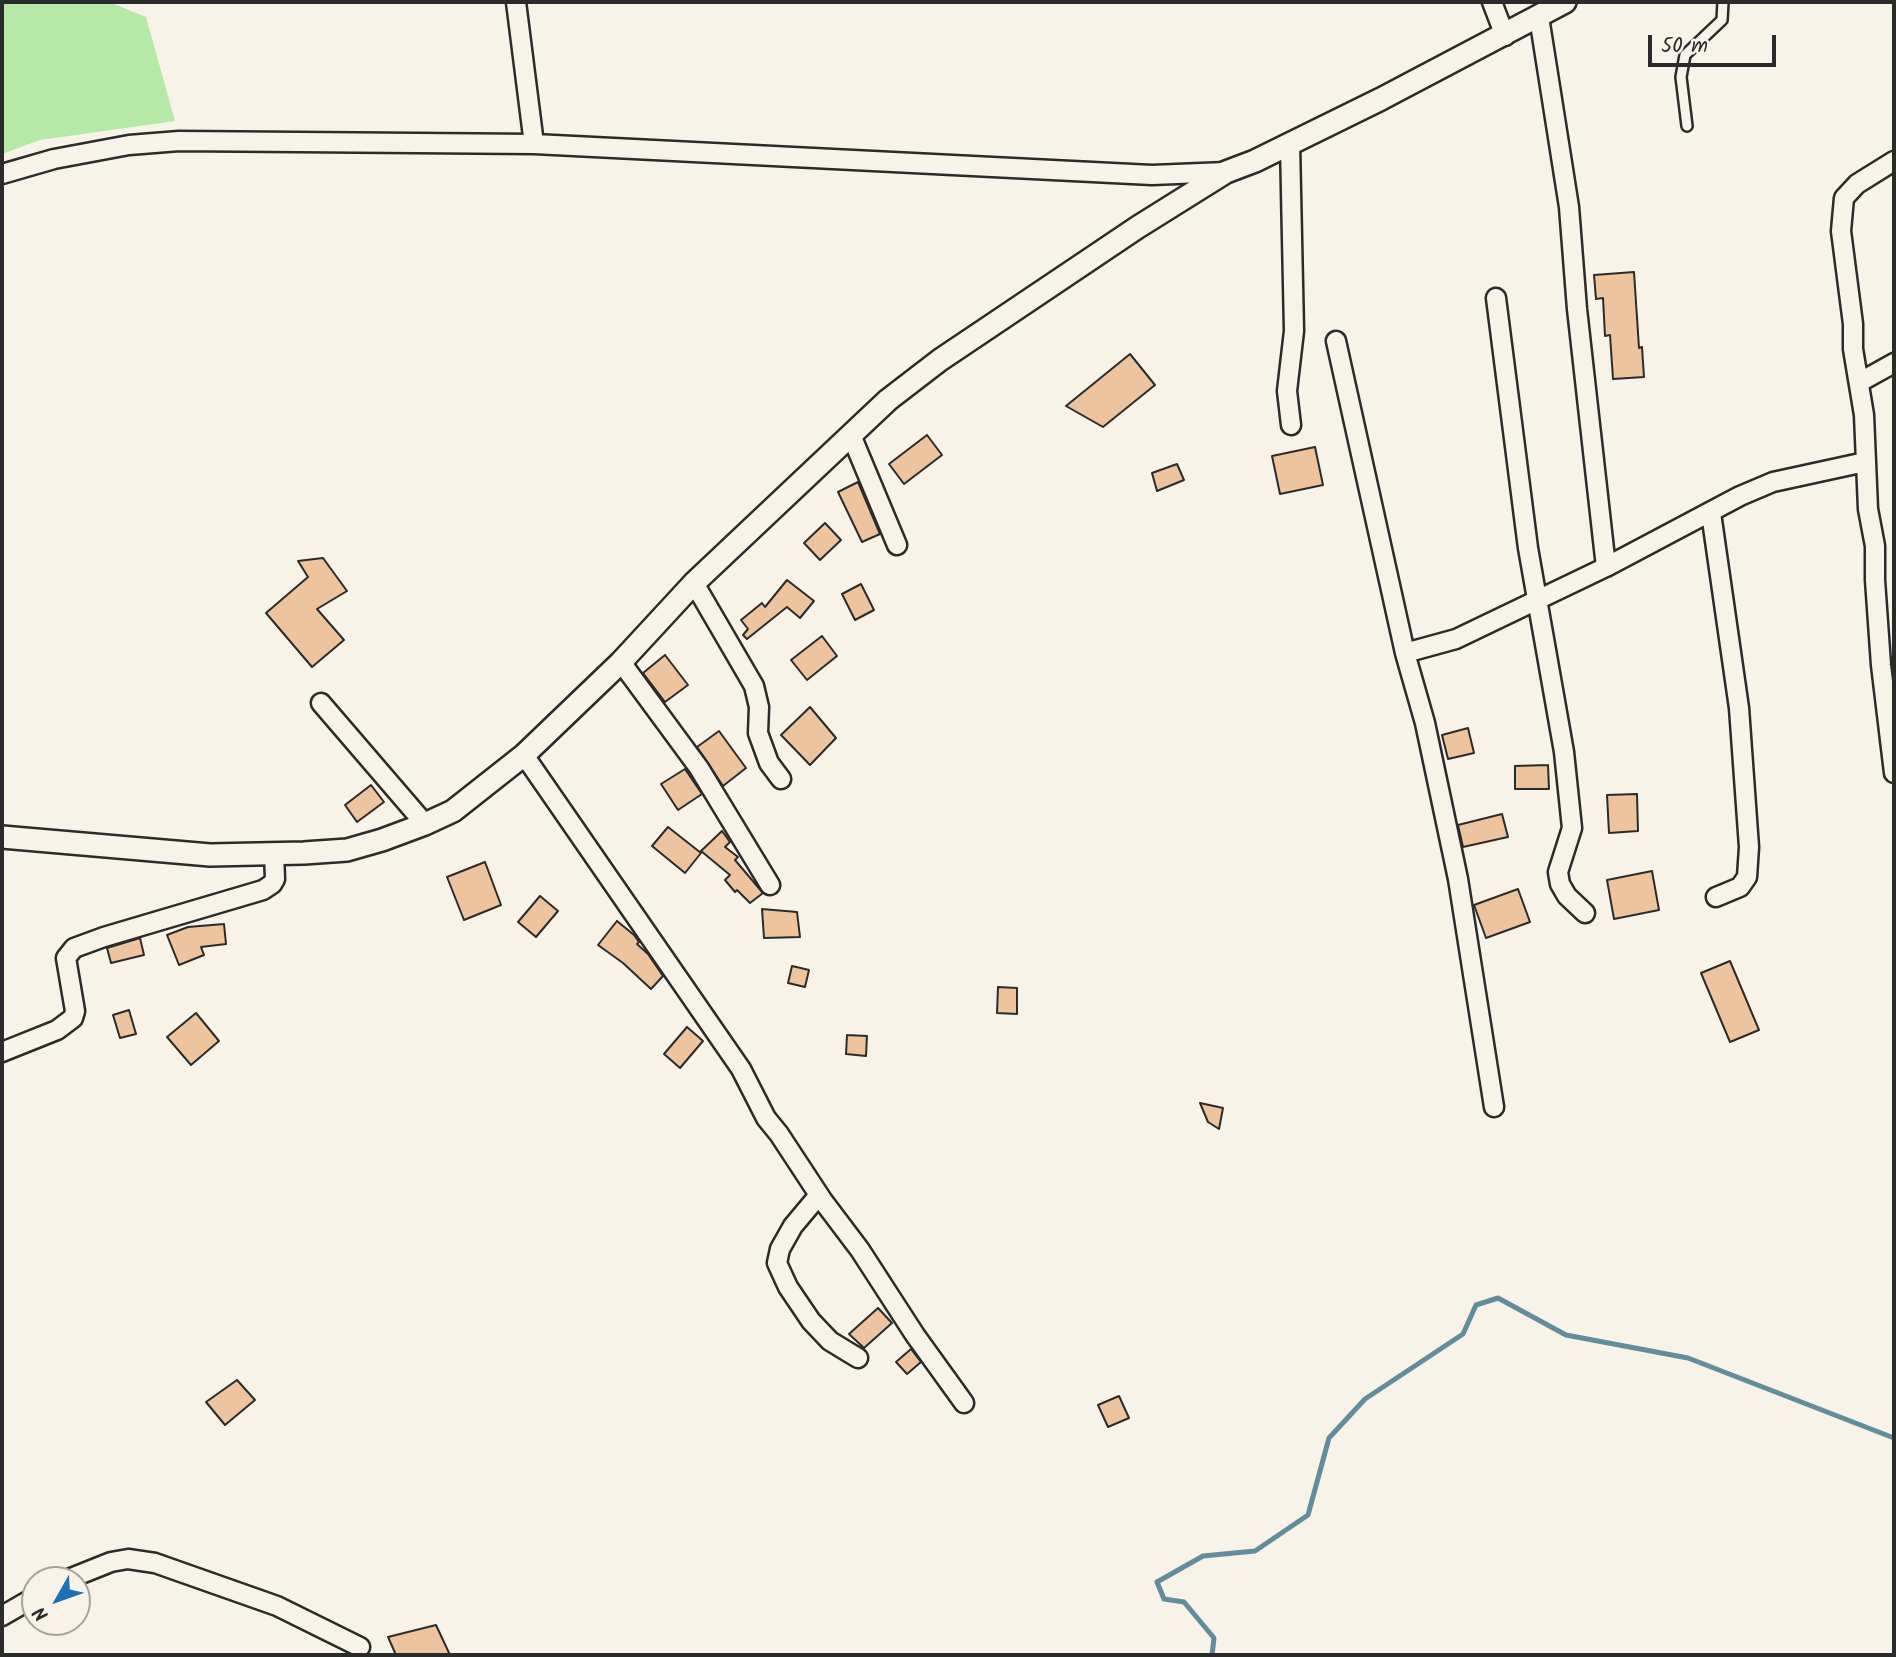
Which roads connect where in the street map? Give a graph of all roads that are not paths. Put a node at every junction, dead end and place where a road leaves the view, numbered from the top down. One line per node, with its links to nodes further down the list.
1 (516, 2): 8 (street)
2 (1492, 2): 6 (street)
3 (1565, 2): 5 (street)
4 (1723, 2): 7 (lane)
5 (1539, 16): 6 (street); 22 (street)
6 (1505, 36): 9 (street)
7 (1687, 126)
8 (534, 144): 11 (street); 12 (street)
9 (1290, 144): 11 (street); 17 (street)
10 (1894, 162): 16 (street)
11 (1226, 172): 18 (street)
12 (2, 174)
13 (1496, 298): 24 (street)
14 (1336, 341): 25 (street)
15 (1894, 363): 16 (street)
16 (1860, 382): 19 (street)
17 (1291, 425)
18 (851, 435): 21 (street); 23 (street)
19 (1865, 462): 20 (street); 29 (street)
20 (1711, 513): 22 (street); 35 (street)
21 (897, 545)
22 (1606, 567): 24 (street)
23 (694, 583): 26 (street); 30 (street)
24 (1537, 601): 25 (street); 36 (street)
25 (1405, 653): 38 (street)
26 (621, 663): 28 (street); 34 (street)
27 (321, 703): 31 (street)
28 (524, 755): 31 (street); 39 (street)
29 (1894, 774)
30 (781, 779)
31 (425, 824): 33 (street)
32 (2, 837): 33 (street)
33 (274, 853): 37 (street)
34 (770, 885)
35 (1716, 897)
36 (1585, 913)
37 (2, 1052)
38 (1494, 1107)
39 (819, 1195): 40 (street); 41 (street)
40 (858, 1358)
41 (964, 1403)
42 (91, 1570): 45 (street)
43 (21, 1605): 44 (street)
44 (2, 1616)
45 (360, 1647)

